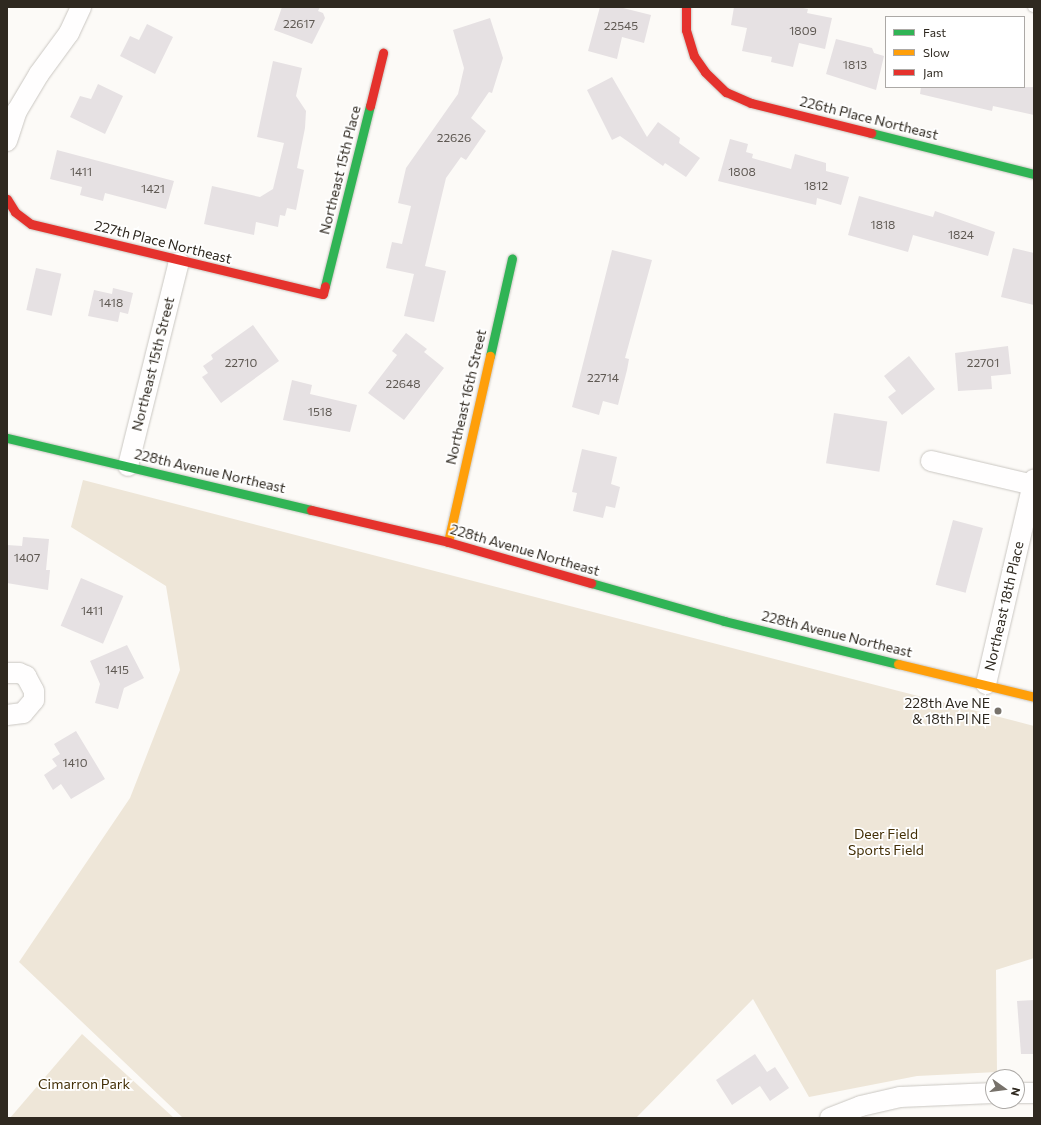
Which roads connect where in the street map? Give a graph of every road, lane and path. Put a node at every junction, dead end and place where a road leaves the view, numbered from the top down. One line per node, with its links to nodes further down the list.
1 (81, 7): 4 (street)
2 (686, 7): 5 (street, 226th Place Northeast)
3 (384, 53): 9 (street, Northeast 15th Place)
4 (7, 141)
5 (1034, 174)
6 (7, 199): 8 (street, 227th Place Northeast)
7 (512, 258): 14 (street, Northeast 16th Street)
8 (179, 262): 9 (street, 227th Place Northeast); 12 (street, Northeast 15th Street)
9 (323, 294)
10 (7, 438): 12 (street, 228th Avenue Northeast)
11 (931, 461): 13 (street)
12 (128, 466): 14 (street, 228th Avenue Northeast)
13 (1033, 482): 16 (street, Northeast 18th Place)
14 (448, 542): 16 (street, 228th Avenue Northeast)
15 (7, 673): 18 (street)
16 (986, 684): 17 (street, 228th Avenue Northeast)
17 (1034, 697)
18 (7, 715)
19 (985, 1093): 20 (street)
20 (830, 1118)

